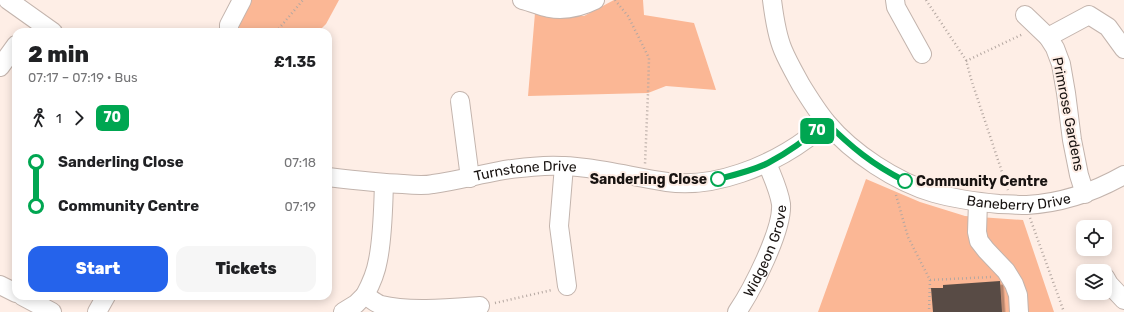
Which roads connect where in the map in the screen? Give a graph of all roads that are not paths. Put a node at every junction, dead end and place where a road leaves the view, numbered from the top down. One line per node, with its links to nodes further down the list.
1 (8, 0): 8 (street)
2 (242, 0): 10 (street)
3 (522, 0): 4 (street)
4 (595, 0)
5 (772, 0): 17 (street, Baneberry Drive)
6 (895, 0): 14 (street)
7 (1025, 15): 11 (street, Primrose Gardens)
8 (30, 25): 9 (street)
9 (40, 28)
10 (229, 28)
11 (1048, 37): 12 (street); 24 (street, Primrose Gardens)
12 (1124, 49)
13 (12, 51): 15 (street)
14 (922, 54)
15 (0, 68)
16 (460, 101): 22 (street)
17 (826, 122): 18 (street, Turnstone Drive); 25 (street, Baneberry Drive)
18 (767, 163): 19 (street, Turnstone Drive); 38 (street, Widgeon Grove)
19 (564, 166): 22 (street, Turnstone Drive); 27 (street)
20 (1124, 175): 24 (street, Baneberry Drive)
21 (332, 178): 23 (street, Turnstone Drive)
22 (470, 178): 23 (street, Turnstone Drive)
23 (384, 184): 30 (street)
24 (1085, 194): 25 (street, Baneberry Drive)
25 (978, 202): 39 (street)
26 (0, 285): 29 (street)
27 (567, 286)
28 (1112, 287): 33 (street)
29 (12, 291)
30 (365, 295): 34 (street); 37 (street)
31 (30, 300): 35 (street)
32 (104, 300): 36 (street)
33 (1124, 300)
34 (480, 306)
35 (52, 312)
36 (97, 312)
37 (343, 312)
38 (736, 312)
39 (1019, 312)

